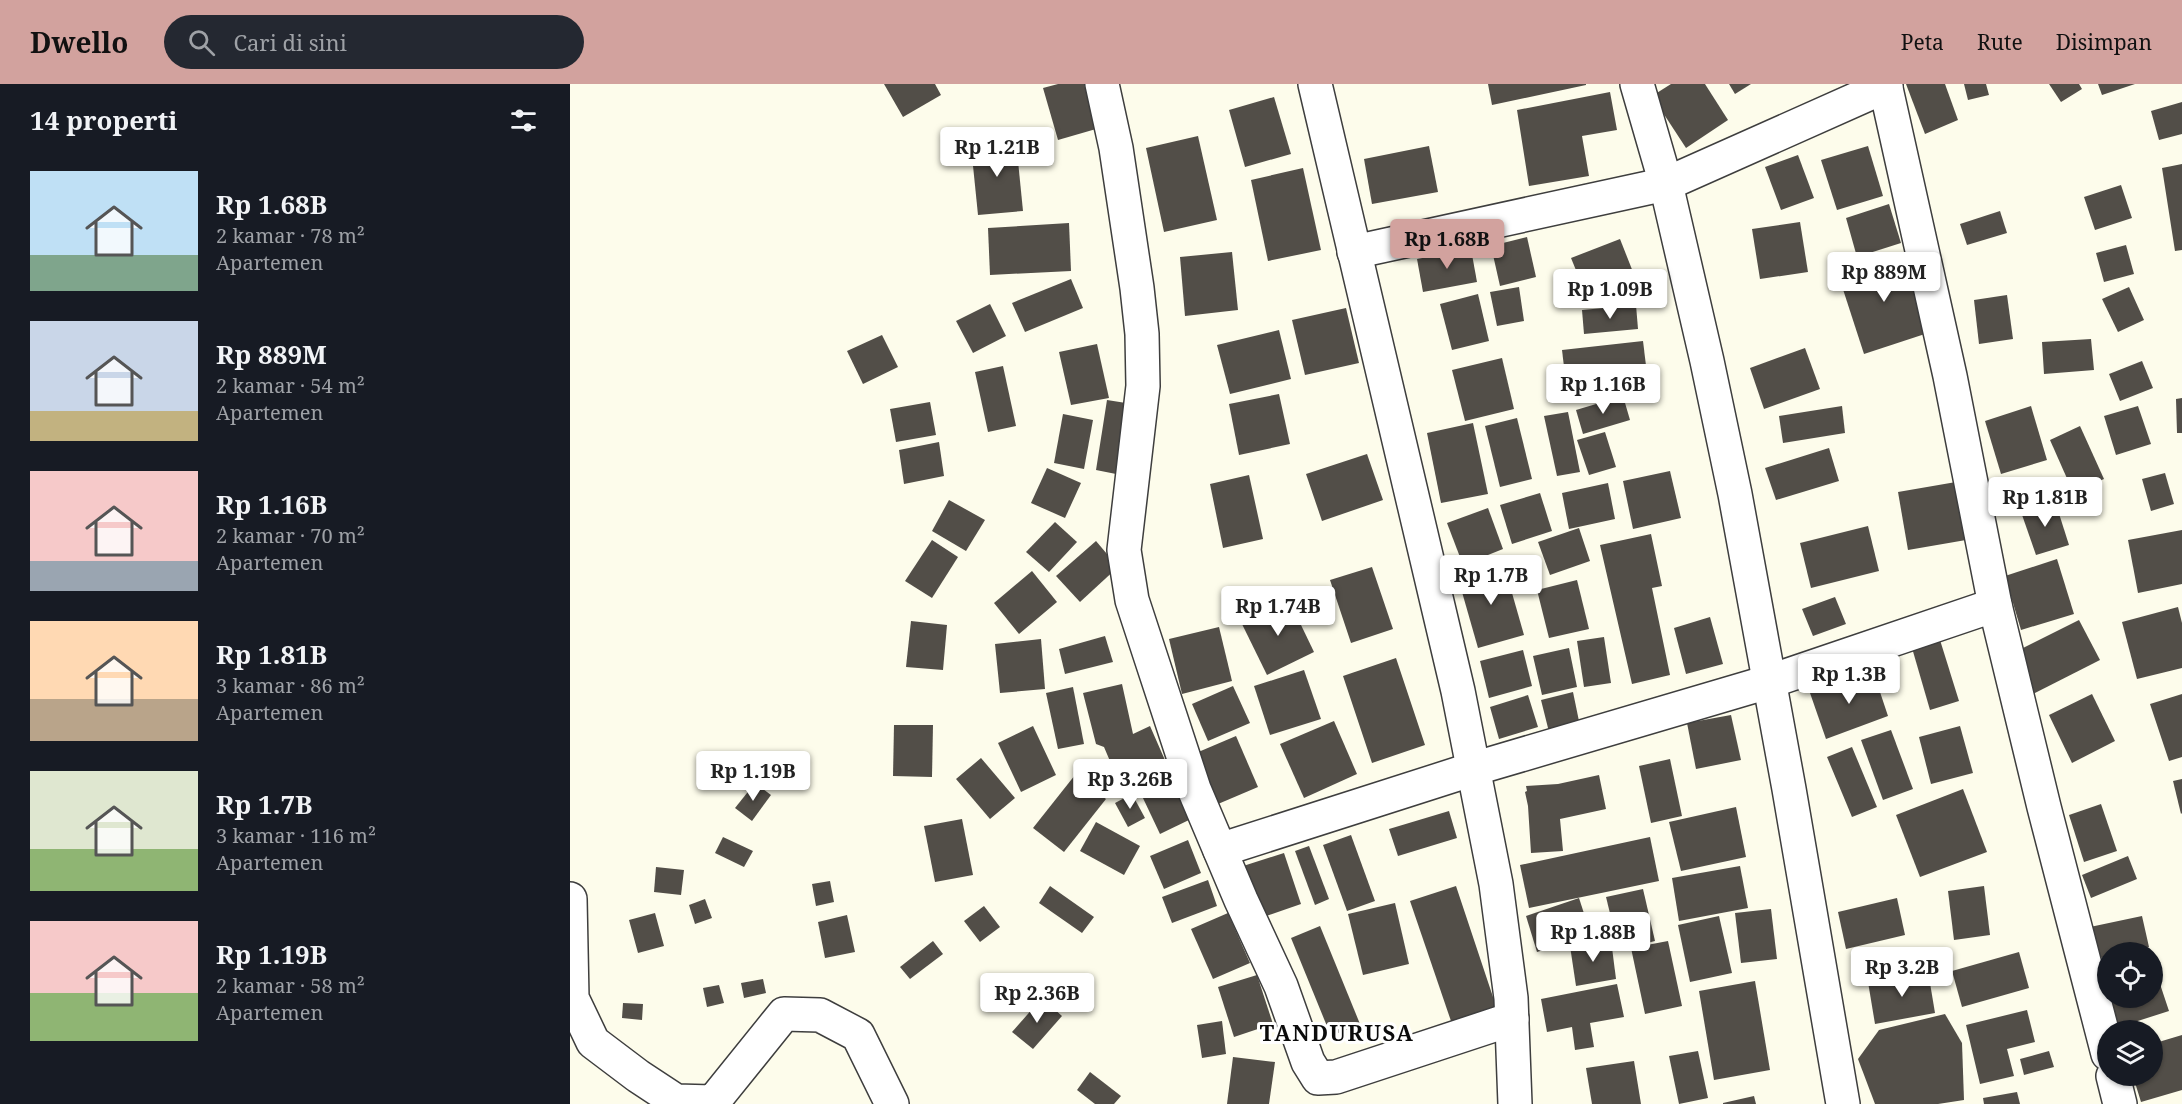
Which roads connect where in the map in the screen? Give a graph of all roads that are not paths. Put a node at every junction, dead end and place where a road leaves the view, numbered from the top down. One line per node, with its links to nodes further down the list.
1 (1102, 84): 10 (street)
2 (1315, 84): 6 (street)
3 (1637, 84): 5 (street)
4 (1885, 85): 5 (street); 7 (street)
5 (1666, 184): 6 (street); 8 (street)
6 (1354, 252): 9 (street)
7 (1995, 605): 8 (street); 13 (street)
8 (1768, 682): 9 (street); 17 (street)
9 (1473, 769): 10 (street); 12 (street)
10 (1220, 850): 12 (street)
11 (570, 899): 15 (street)
12 (1512, 1019): 16 (street)
13 (2099, 1020)
14 (2116, 1086): 18 (street)
15 (891, 1104)
16 (1515, 1104)
17 (1843, 1104)
18 (2120, 1104)

